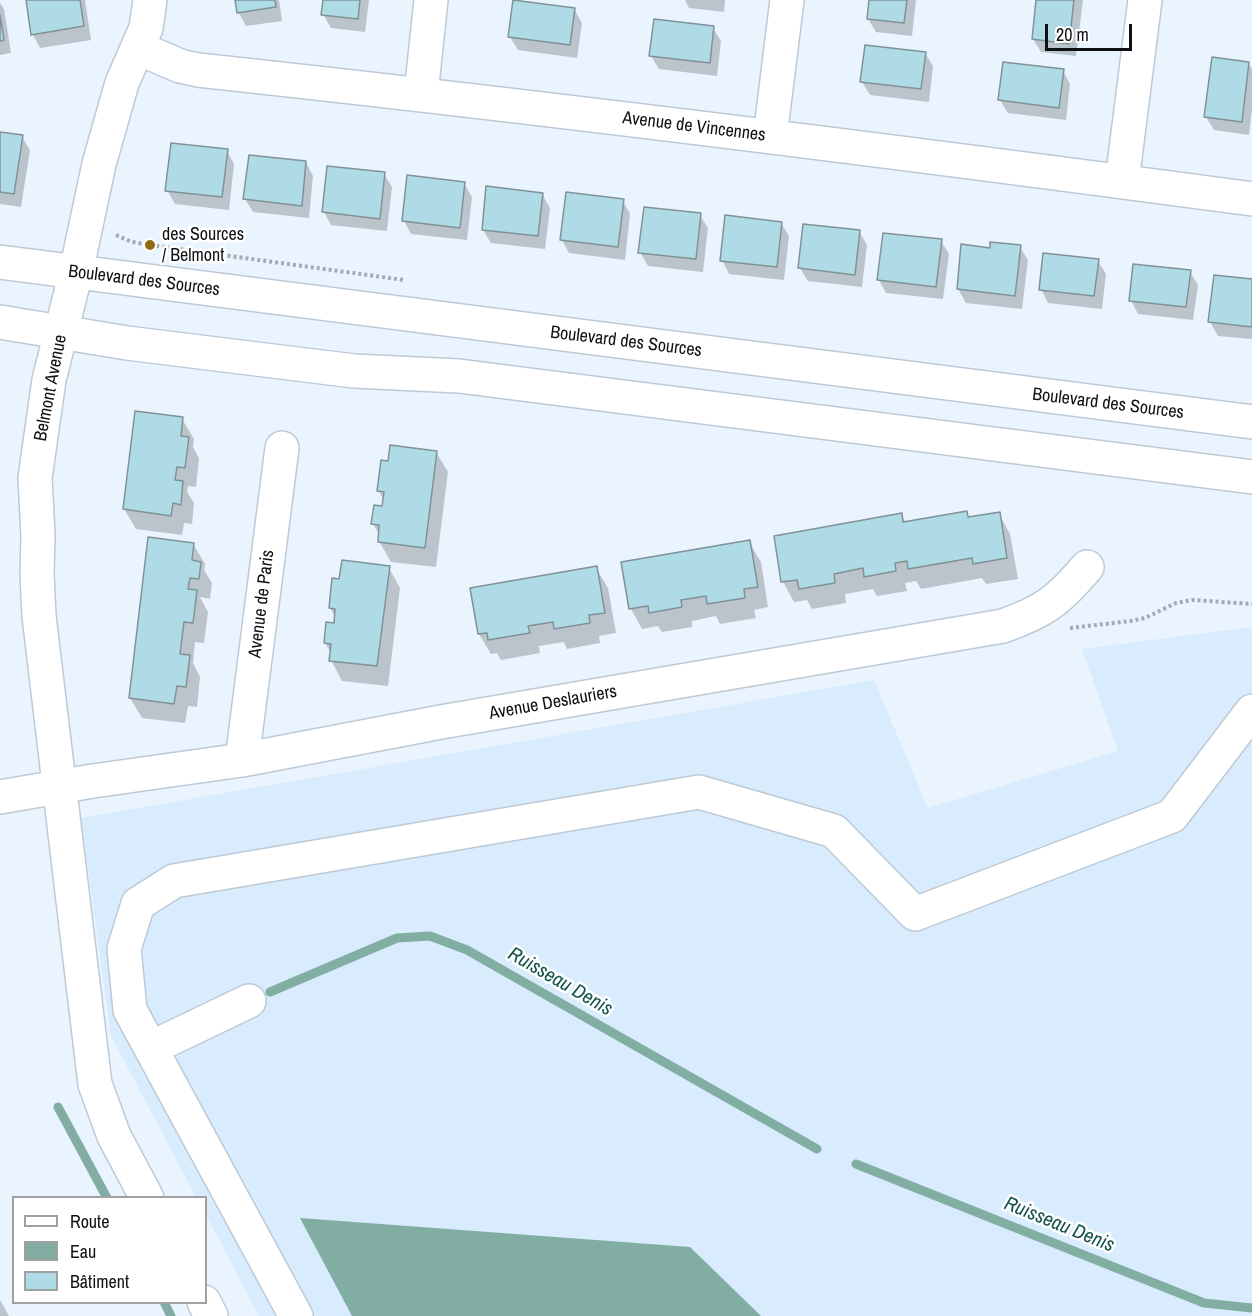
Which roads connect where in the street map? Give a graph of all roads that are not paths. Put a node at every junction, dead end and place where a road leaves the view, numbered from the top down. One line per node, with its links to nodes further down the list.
1 (150, 0): 5 (street, Belmont Avenue)
2 (431, 0): 6 (street)
3 (787, 0): 7 (street)
4 (1145, 0): 8 (street)
5 (138, 48): 6 (street, Avenue de Vincennes); 11 (street, Belmont Avenue)
6 (421, 94): 7 (street, Avenue de Vincennes)
7 (770, 136): 8 (street, Avenue de Vincennes)
8 (1122, 182): 9 (street, Avenue de Vincennes)
9 (1252, 199)
10 (0, 262): 11 (street, Boulevard des Sources)
11 (76, 272): 13 (street, Belmont Avenue); 14 (street, Boulevard des Sources)
12 (0, 322): 13 (street)
13 (62, 332): 16 (street); 20 (street, Belmont Avenue)
14 (1252, 422)
15 (282, 448): 19 (street, Avenue de Paris)
16 (1252, 477)
17 (1087, 567): 19 (street, Avenue Deslauriers)
18 (1252, 711): 23 (street)
19 (242, 760): 20 (street, Avenue Deslauriers)
20 (59, 787): 21 (street, Avenue Deslauriers); 24 (street, Belmont Avenue)
21 (0, 797)
22 (249, 1001): 23 (street)
23 (151, 1048): 25 (street)
24 (146, 1196)
25 (296, 1316)

